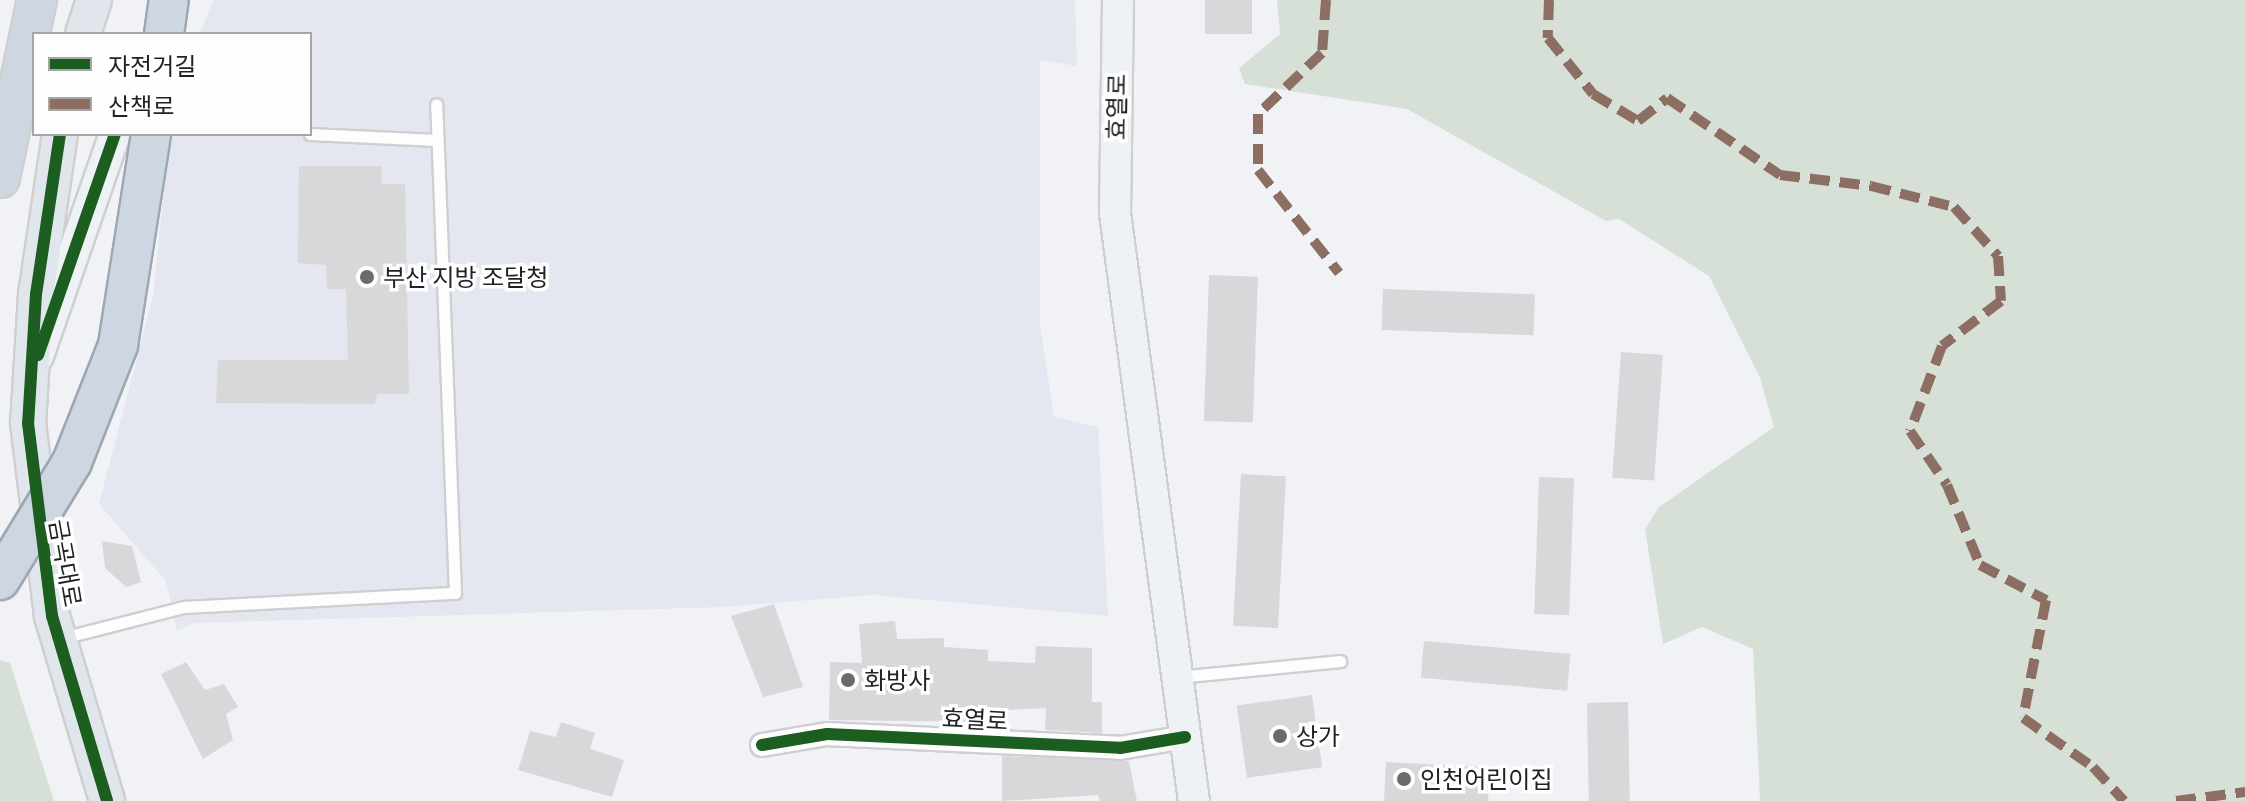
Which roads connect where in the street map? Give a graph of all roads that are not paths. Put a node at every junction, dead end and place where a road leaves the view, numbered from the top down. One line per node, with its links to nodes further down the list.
1 (37, 0): 14 (highway)
2 (94, 0): 5 (main road)
3 (170, 0): 6 (main road); 7 (highway, bridge)
4 (1118, 0): 19 (main road, 효열로)
5 (84, 32)
6 (156, 32)
7 (164, 32)
8 (436, 104): 13 (lane)
9 (312, 134): 13 (lane)
10 (60, 136): 15 (main road, 금곡대로)
11 (114, 136): 15 (main road, 금곡대로)
12 (151, 136): 16 (highway, bridge)
13 (437, 140): 17 (lane)
14 (0, 178)
15 (31, 373): 17 (main road, 금곡대로)
16 (0, 580)
17 (60, 639): 22 (main road, 금곡대로)
18 (1340, 661): 19 (lane)
19 (1177, 677): 20 (main road, 효열로)
20 (1185, 737): 21 (street, 효열로); 23 (main road, 효열로)
21 (762, 745)
22 (107, 801)
23 (1194, 801)

